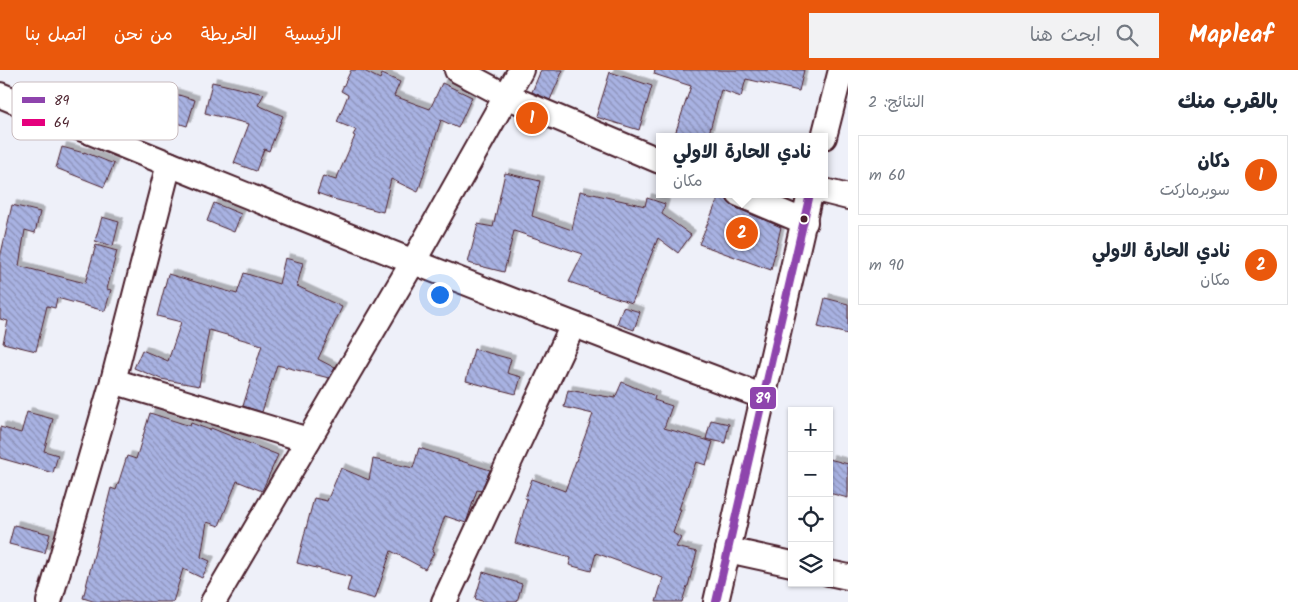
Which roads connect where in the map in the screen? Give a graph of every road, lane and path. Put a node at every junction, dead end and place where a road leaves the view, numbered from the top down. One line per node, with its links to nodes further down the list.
1 (457, 70): 5 (street)
2 (521, 70): 5 (street)
3 (841, 70): 7 (street)
4 (0, 95): 6 (street)
5 (506, 96): 9 (street); 16 (street)
6 (12, 100)
7 (825, 133)
8 (110, 140): 10 (street)
9 (656, 159)
10 (169, 164): 16 (street); 18 (street)
11 (828, 192): 12 (street)
12 (848, 197)
13 (748, 198): 15 (street)
14 (809, 198): 15 (street)
15 (805, 222): 19 (street)
16 (413, 262): 17 (street); 20 (street)
17 (573, 326): 19 (street); 27 (street)
18 (113, 382): 20 (street); 25 (street)
19 (764, 398): 21 (street)
20 (308, 440): 26 (street)
21 (728, 550): 22 (street); 28 (street)
22 (788, 563)
23 (833, 574): 24 (street)
24 (848, 577)
25 (49, 602)
26 (213, 602)
27 (444, 602)
28 (716, 602)

